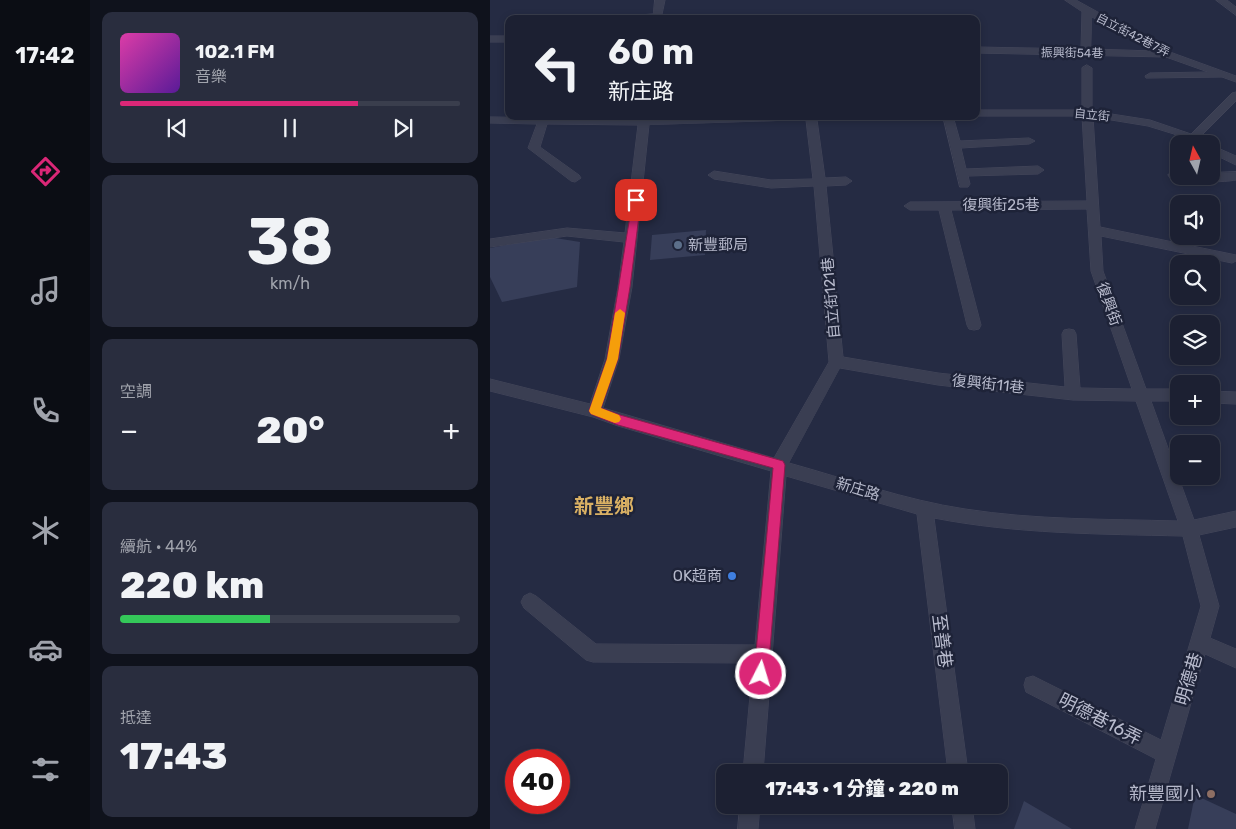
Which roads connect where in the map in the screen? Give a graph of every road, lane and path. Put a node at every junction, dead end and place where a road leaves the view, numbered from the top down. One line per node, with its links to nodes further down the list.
1 (660, 0): 6 (street)
2 (1070, 0): 4 (street, 自立街42巷7弄)
3 (1221, 0): 5 (street)
4 (1086, 11): 10 (street); 11 (street, 自立街42巷7弄)
5 (1236, 12)
6 (657, 15)
7 (490, 39): 8 (street)
8 (505, 39)
9 (980, 50): 10 (street, 振興街54巷)
10 (1086, 53): 11 (street, 振興街54巷)
11 (1167, 54): 14 (street, 自立街42巷7弄)
12 (1087, 68): 17 (street, 復興街)
13 (1150, 76): 14 (street)
14 (1231, 77)
15 (1236, 95): 25 (street)
16 (980, 113): 17 (street, 自立街)
17 (1087, 113): 24 (street, 自立街); 37 (street, 復興街)
18 (490, 120): 23 (street)
19 (594, 120): 23 (street)
20 (645, 120): 41 (street)
21 (811, 120): 36 (street, 自立街121巷)
22 (949, 120): 27 (street)
23 (543, 121): 33 (street)
24 (1183, 135)
25 (1196, 135)
26 (1029, 141): 27 (street)
27 (955, 145): 30 (street)
28 (1220, 153): 29 (street)
29 (1236, 161)
30 (1038, 170)
31 (714, 175): 36 (street)
32 (1236, 176): 34 (street)
33 (575, 178)
34 (1220, 178)
35 (846, 181): 36 (street)
36 (820, 183): 46 (street, 自立街121巷)
37 (1092, 205): 39 (street, 復興街25巷); 40 (street, 復興街)
38 (910, 206): 39 (street, 復興街25巷)
39 (944, 206): 44 (street)
40 (1093, 230): 43 (street); 48 (street, 復興街)
41 (632, 238): 42 (street); 53 (street)
42 (490, 243)
43 (1232, 258)
44 (974, 325)
45 (1069, 334): 49 (street)
46 (836, 362): 49 (street, 復興街11巷); 54 (street)
47 (490, 385): 53 (street, 新庄路)
48 (1142, 393): 49 (street, 復興街11巷); 50 (street, 復興街11巷); 57 (street, 復興街)
49 (1073, 394)
50 (1170, 395)
51 (1220, 397): 52 (street)
52 (1236, 398)
53 (595, 411): 54 (street, 新庄路)
54 (779, 465): 55 (street, 新庄路); 60 (street)
55 (925, 508): 57 (street, 新庄路); 65 (street, 至善巷)
56 (1236, 519): 57 (street, 新庄路)
57 (1189, 528): 59 (street, 明德巷)
58 (530, 602): 60 (street)
59 (1200, 642): 61 (street); 63 (street, 明德巷)
60 (763, 654): 64 (street)
61 (1236, 658)
62 (1033, 685): 63 (street, 明德巷16弄)
63 (1167, 754): 70 (street, 明德巷)
64 (754, 764)
65 (957, 764)
66 (749, 814): 68 (street)
67 (963, 814): 69 (street)
68 (748, 829)
69 (965, 829)
70 (1145, 829)

